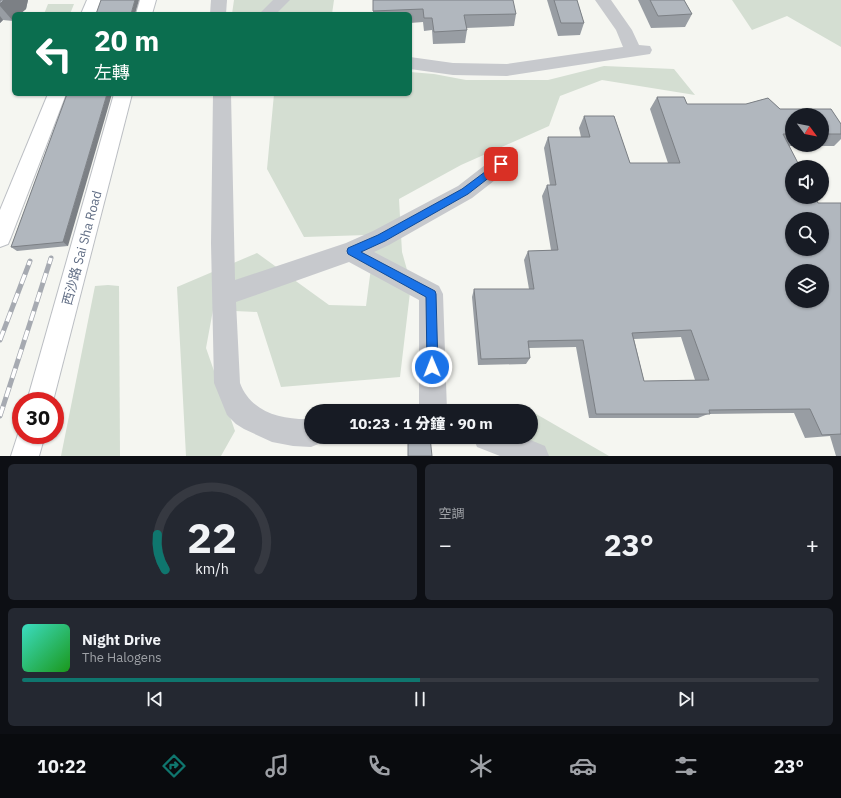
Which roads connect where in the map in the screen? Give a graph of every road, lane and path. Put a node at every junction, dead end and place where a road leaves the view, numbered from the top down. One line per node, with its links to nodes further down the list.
1 (95, 0): 6 (main road)
2 (148, 0): 7 (main road)
3 (219, 0): 8 (street)
4 (282, 0): 9 (street)
5 (603, 0): 10 (street)
6 (90, 12)
7 (145, 12)
8 (218, 12)
9 (269, 12)
10 (412, 63)
11 (56, 96): 15 (main road)
12 (122, 96): 18 (main road, 西沙路 Sai Sha Road)
13 (222, 96): 17 (street)
14 (501, 164): 16 (street)
15 (0, 237)
16 (351, 251): 17 (street); 19 (street)
17 (224, 295): 20 (street)
18 (42, 392)
19 (433, 404)
20 (304, 433)
21 (28, 444): 23 (main road)
22 (505, 444): 24 (street)
23 (25, 456)
24 (535, 456)

